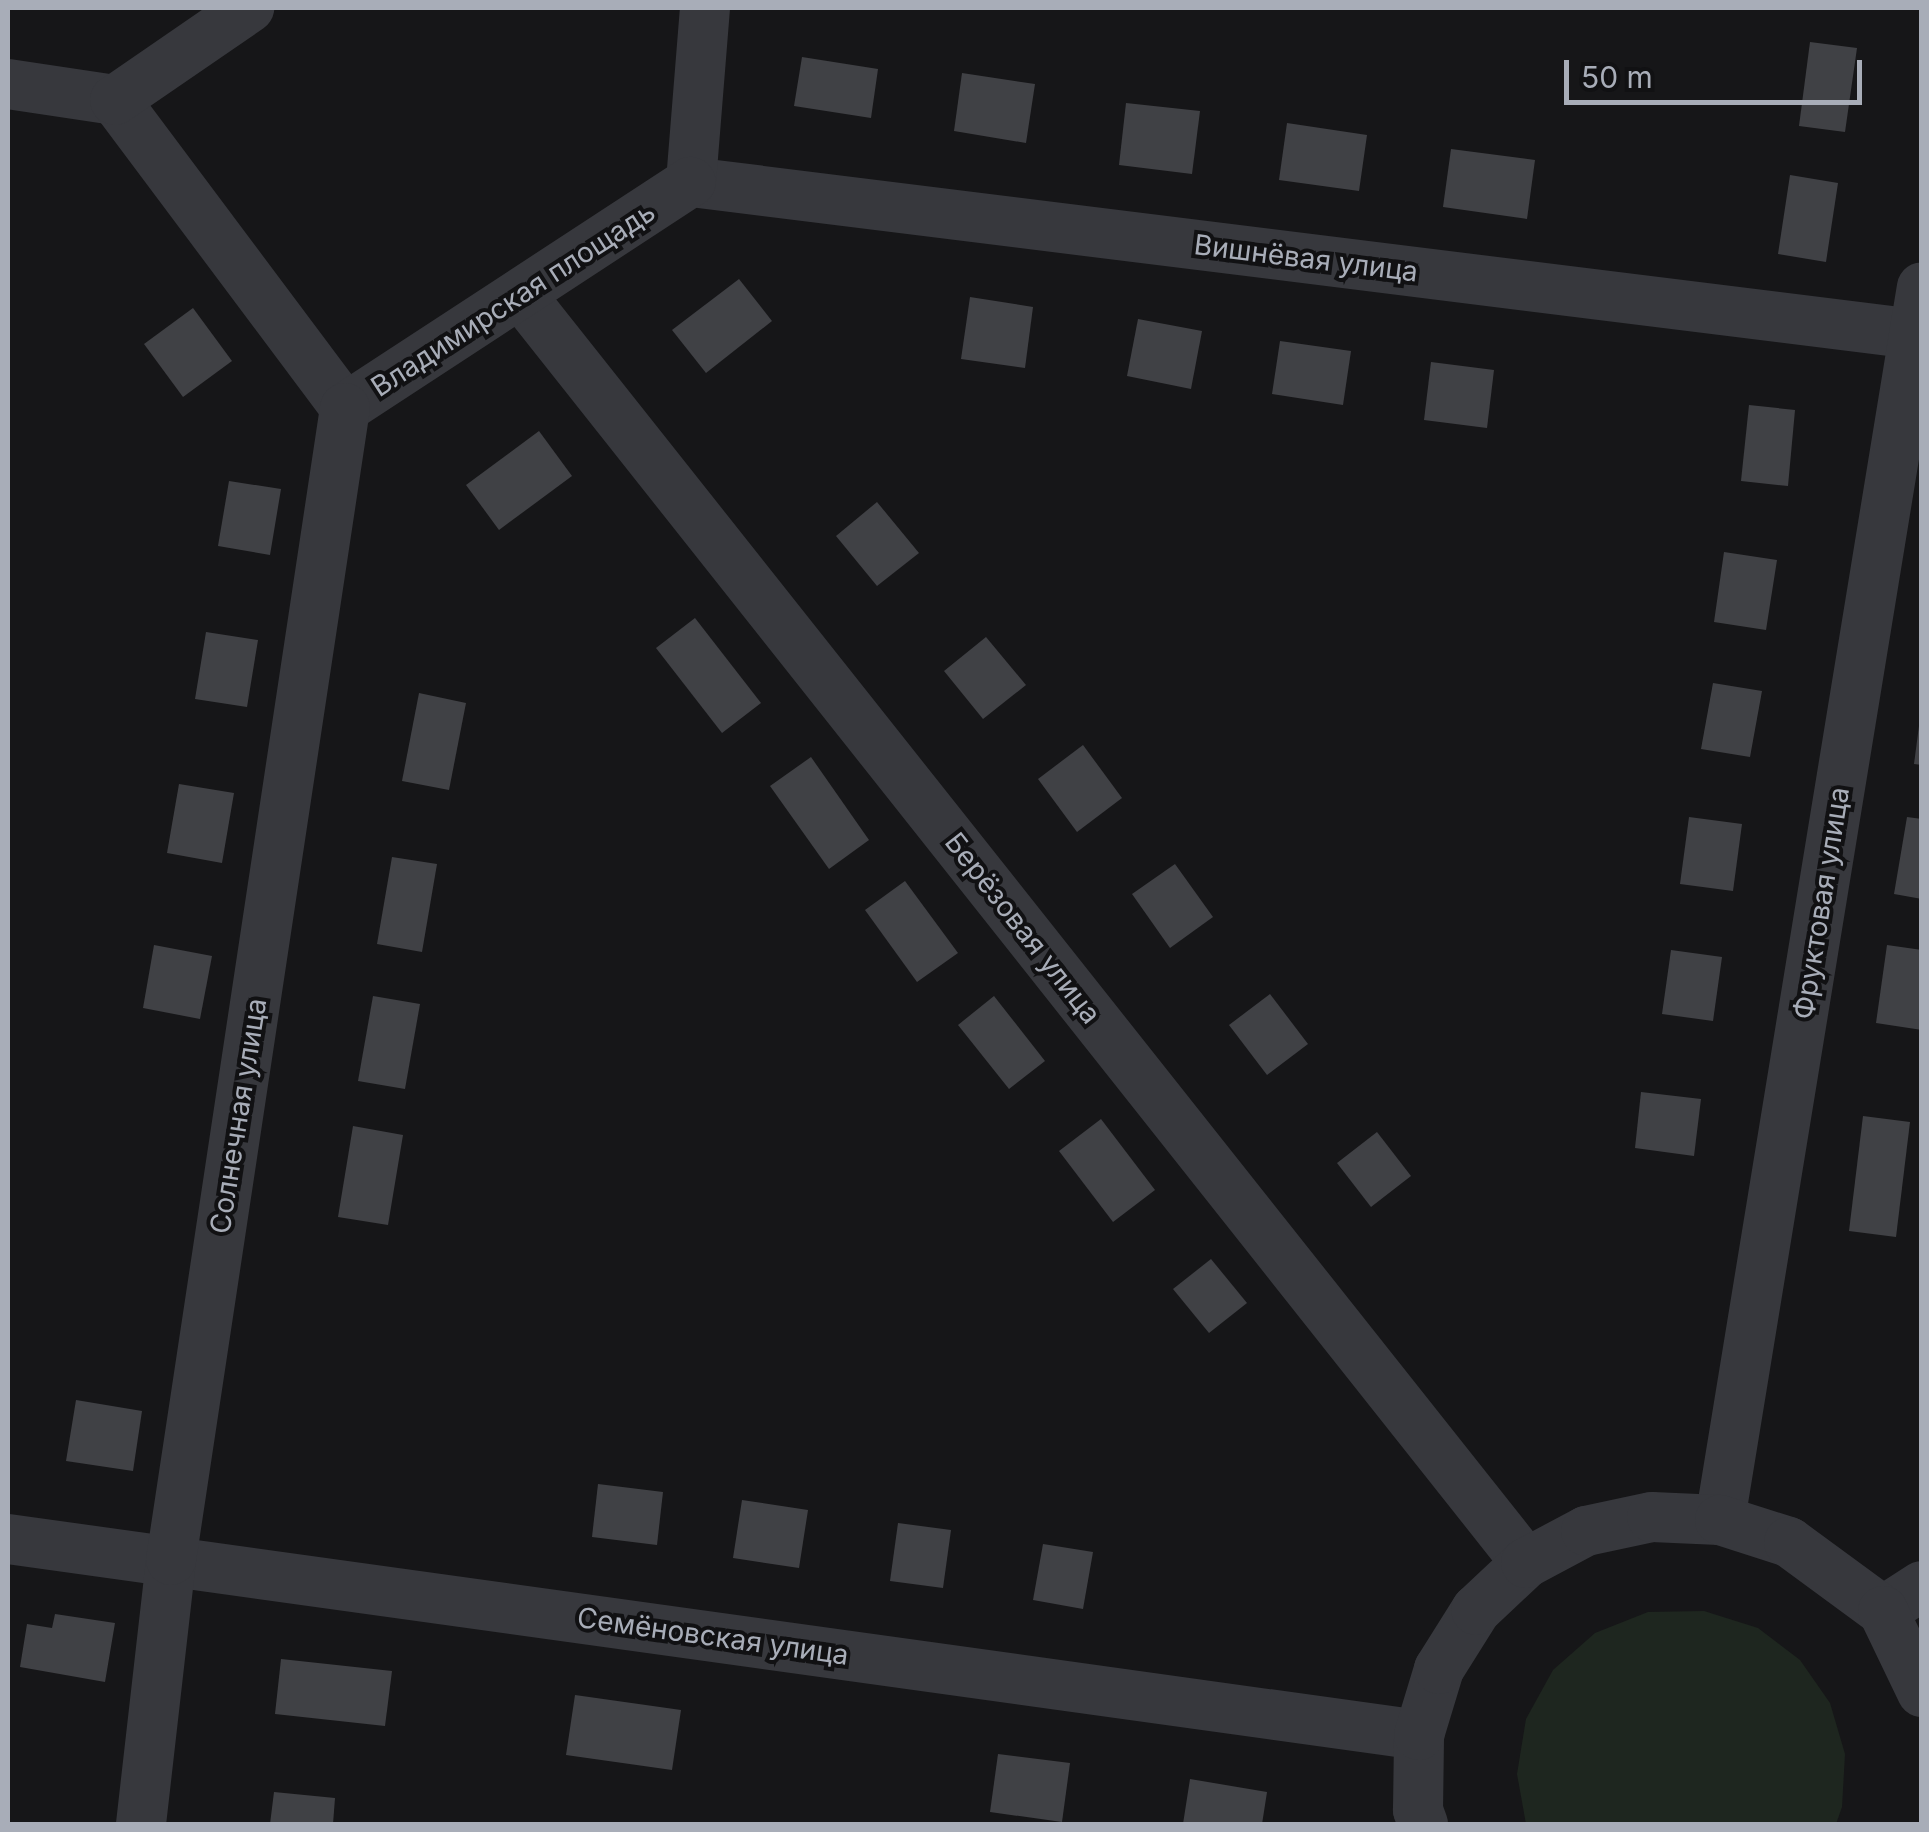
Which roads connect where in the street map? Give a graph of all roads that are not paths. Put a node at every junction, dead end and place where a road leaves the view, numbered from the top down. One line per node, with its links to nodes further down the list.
1 (249, 8): 4 (street)
2 (705, 8): 5 (street)
3 (8, 84): 4 (street)
4 (115, 100): 8 (street, Владимирская площадь)
5 (691, 182): 6 (street, Владимирская площадь); 7 (street, Вишнёвая улица)
6 (520, 294): 8 (street, Владимирская площадь); 12 (street, Берёзовая улица)
7 (1920, 318): 9 (street, Фруктовая улица)
8 (346, 408): 11 (street, Солнечная улица)
9 (1720, 1520): 12 (street); 13 (street)
10 (8, 1539): 11 (street, Семёновская улица)
11 (171, 1560): 15 (street, Семёновская улица); 16 (street, Солнечная улица)
12 (1526, 1563): 15 (street)
13 (1902, 1598): 14 (street)
14 (1922, 1692)
15 (1419, 1735): 17 (street)
16 (141, 1824)
17 (1422, 1824)

